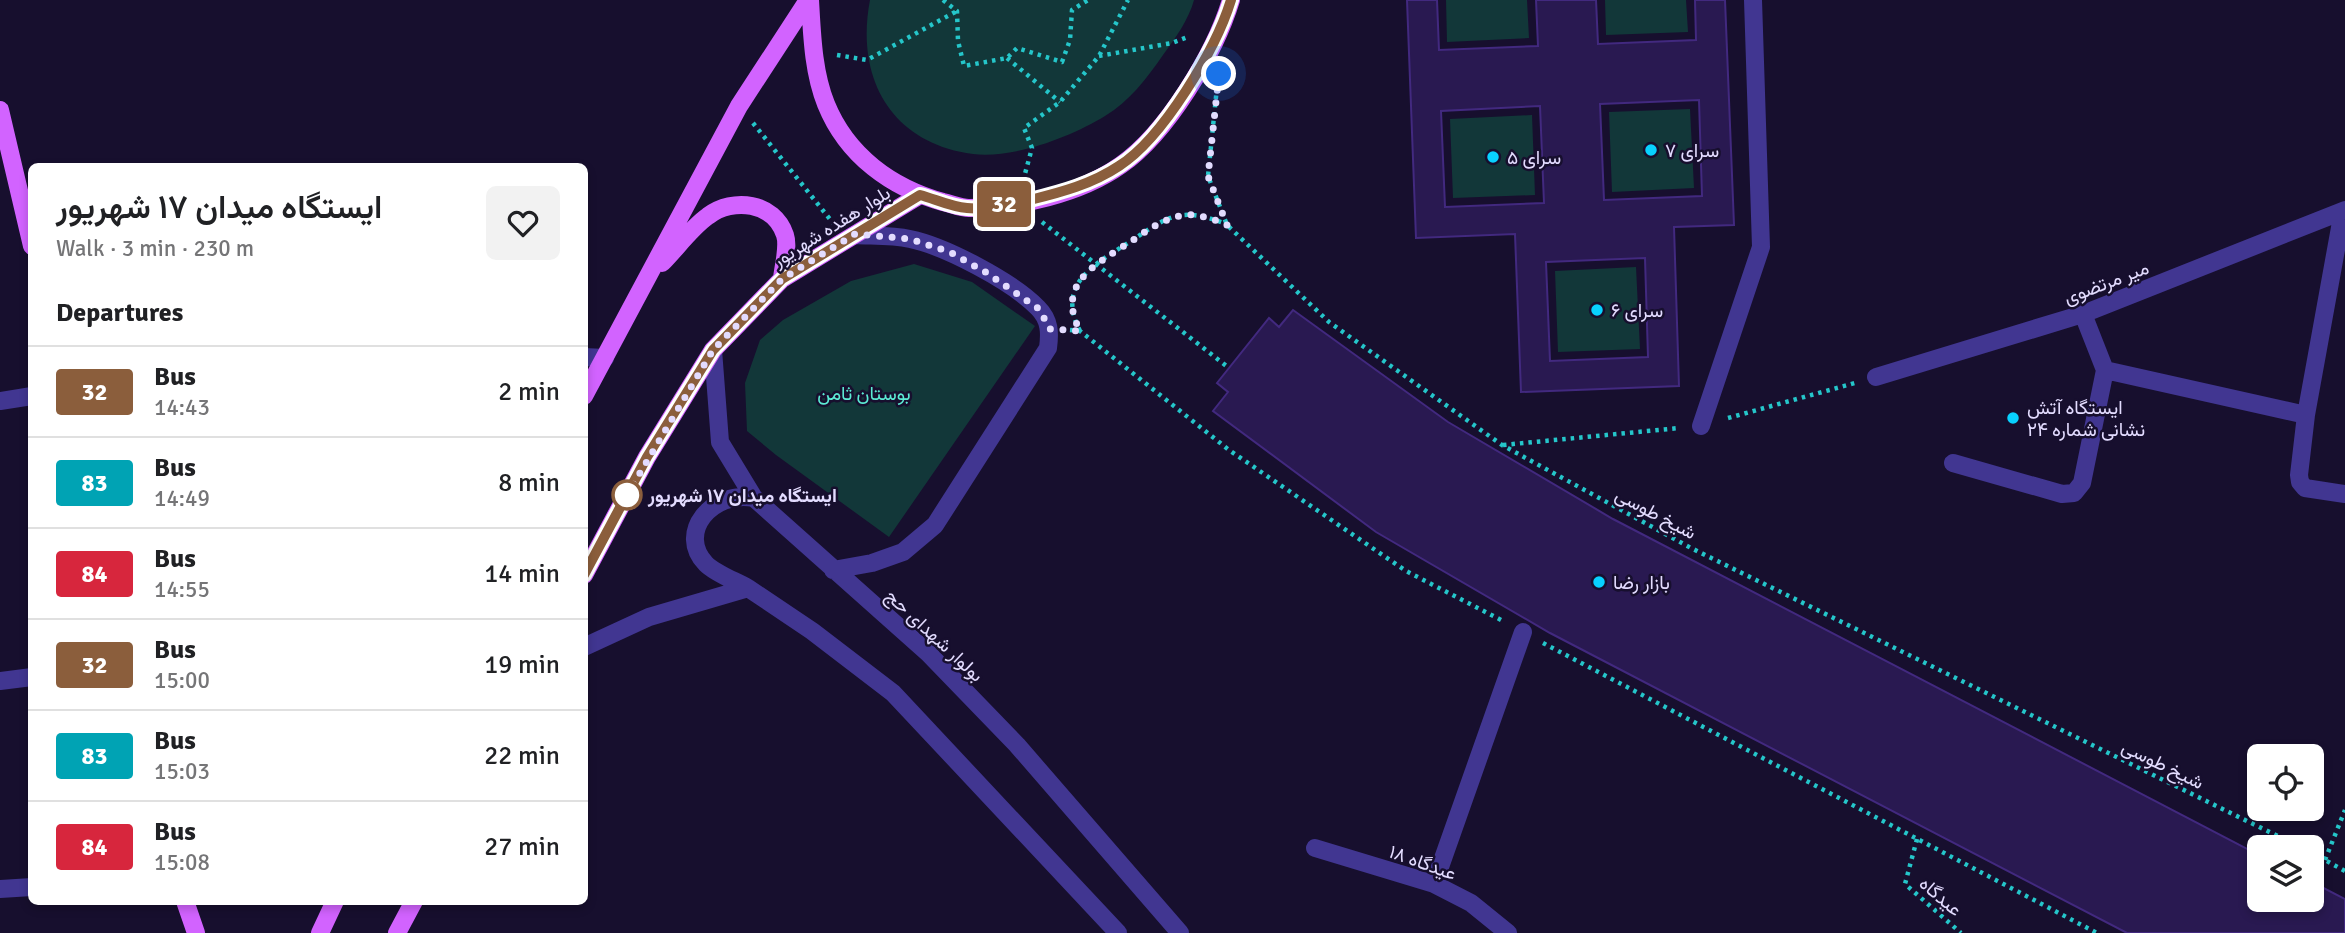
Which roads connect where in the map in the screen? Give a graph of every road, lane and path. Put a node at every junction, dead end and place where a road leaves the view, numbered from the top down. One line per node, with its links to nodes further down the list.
1 (809, 0): 9 (main road); 14 (main road)
2 (943, 0): 7 (path)
3 (1088, 0): 11 (path)
4 (1128, 0): 10 (path)
5 (1231, 0): 8 (main road)
6 (1753, 0): 37 (street)
7 (957, 11): 9 (path); 11 (path)
8 (1224, 24): 10 (path); 17 (main road)
9 (813, 51): 16 (main road)
10 (1099, 56): 13 (path)
11 (1007, 58): 13 (path)
12 (1218, 79): 19 (path, شیخ طوسی)
13 (1060, 102): 17 (path)
14 (739, 106): 21 (path); 22 (main road)
15 (0, 110): 20 (main road)
16 (920, 195): 17 (main road); 21 (main road, بلوار هفده شهریور)
17 (1018, 203): 30 (path)
18 (2344, 210): 24 (street, میر مرتضوی); 36 (street)
19 (1227, 225): 26 (path); 49 (path, شیخ طوسی)
20 (28, 229)
21 (851, 237): 23 (main road, بلوار هفده شهریور); 25 (street)
22 (647, 279): 23 (main road); 29 (main road)
23 (782, 279): 27 (main road, بلوار هفده شهریور)
24 (2083, 314): 31 (street); 32 (street, میر مرتضوی)
25 (1050, 329): 26 (path); 42 (street)
26 (1080, 331): 44 (path)
27 (713, 350): 40 (street, بولوار شهدای حج); 41 (main road, بلوار هفده شهریور)
28 (588, 357): 29 (street)
29 (605, 358): 33 (main road)
30 (1229, 368)
31 (2105, 370): 36 (street); 38 (street)
32 (1876, 377)
33 (588, 389)
34 (28, 397): 35 (street)
35 (0, 401)
36 (2306, 415): 39 (street)
37 (1700, 426)
38 (1953, 463)
39 (2345, 494)
40 (754, 498): 42 (street, بولوار شهدای حج); 43 (street)
41 (588, 568)
42 (833, 570): 64 (street, بولوار شهدای حج)
43 (748, 588): 45 (street); 63 (street)
44 (1523, 632): 50 (path); 54 (street)
45 (588, 646)
46 (28, 678): 47 (street)
47 (0, 681)
48 (2345, 810): 52 (path)
49 (2276, 835)
50 (1917, 839): 66 (path, عیدگاه); 67 (path)
51 (1315, 848): 54 (street, عیدگاه ۱۸)
52 (2325, 860): 53 (path)
53 (2345, 870)
54 (1434, 884): 65 (street, عیدگاه ۱۸)
55 (28, 887): 56 (street)
56 (0, 889)
57 (186, 905): 60 (main road)
58 (333, 905): 61 (main road)
59 (412, 905): 62 (main road)
60 (196, 933)
61 (320, 933)
62 (397, 933)
63 (1118, 933)
64 (1180, 933)
65 (1508, 933)
66 (1961, 933)
67 (2098, 933)

